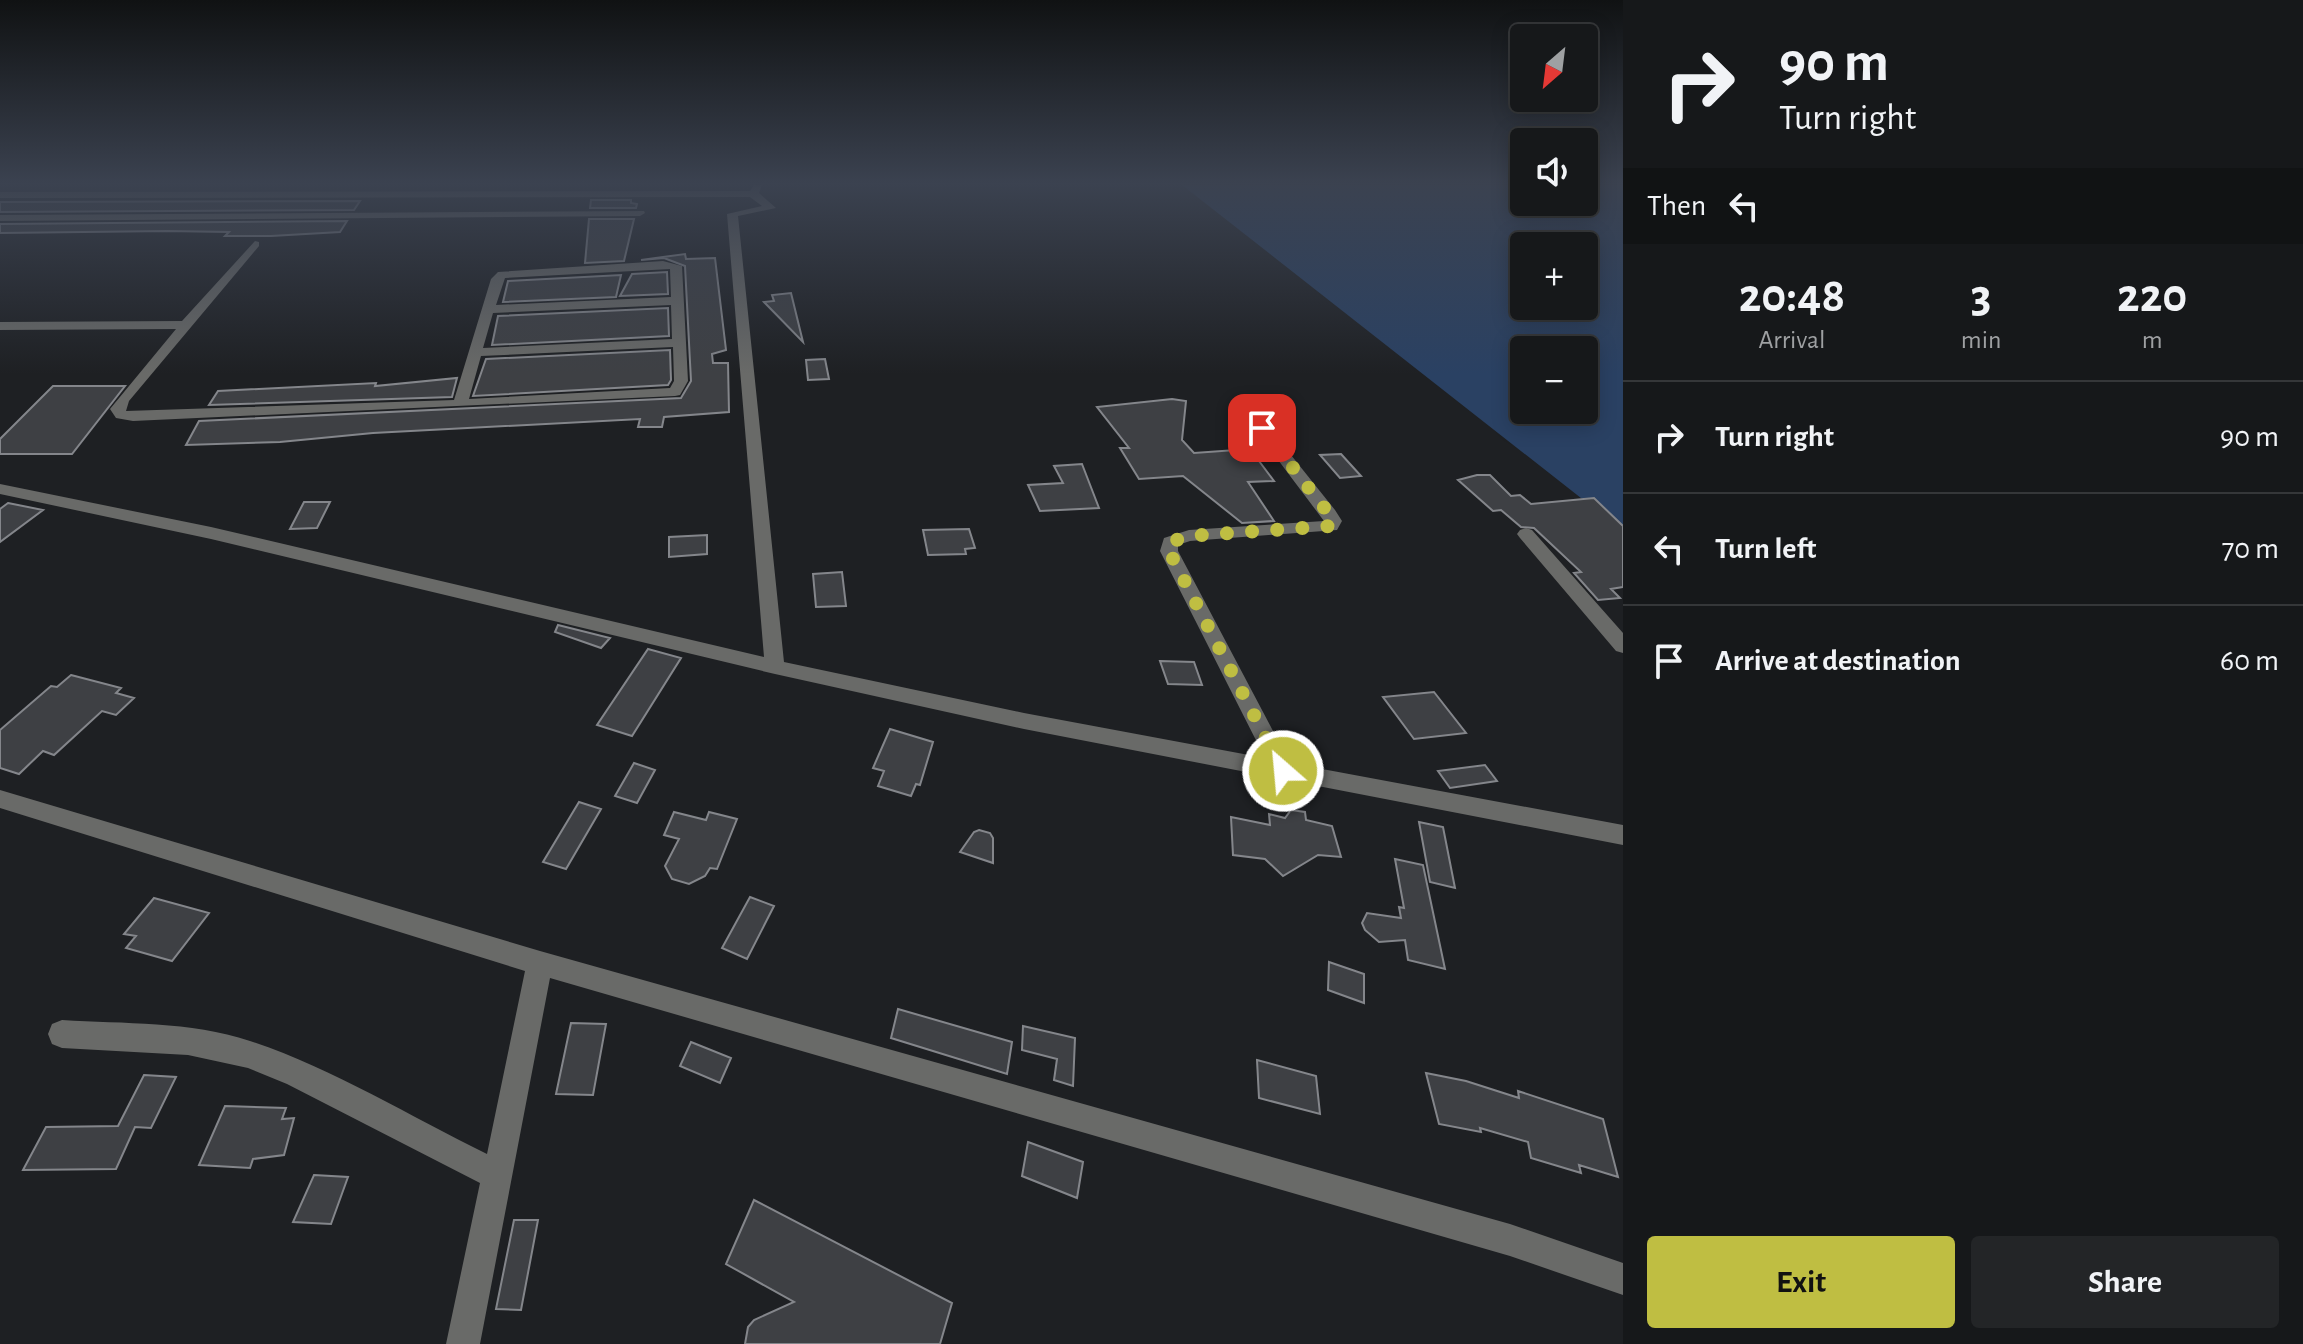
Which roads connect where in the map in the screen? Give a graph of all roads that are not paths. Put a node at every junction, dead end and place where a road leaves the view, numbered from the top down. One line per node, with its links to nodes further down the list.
1 (252, 248): 5 (street)
2 (735, 248): 14 (street)
3 (676, 301): 4 (street); 4 (street); 7 (street)
4 (488, 309): 8 (street)
5 (188, 325): 6 (street); 9 (street)
6 (0, 326)
7 (677, 343): 8 (street); 9 (street)
8 (477, 352): 9 (street)
9 (460, 404)
10 (1262, 428): 15 (street)
11 (0, 489): 14 (street)
12 (1526, 534): 13 (street)
13 (1623, 646)
14 (775, 667): 15 (street)
15 (1283, 771): 17 (street)
16 (0, 799): 18 (street)
17 (1623, 835)
18 (540, 963): 20 (street); 21 (street)
19 (62, 1034): 20 (street)
20 (496, 1175): 22 (street)
21 (1623, 1279)
22 (463, 1344)

